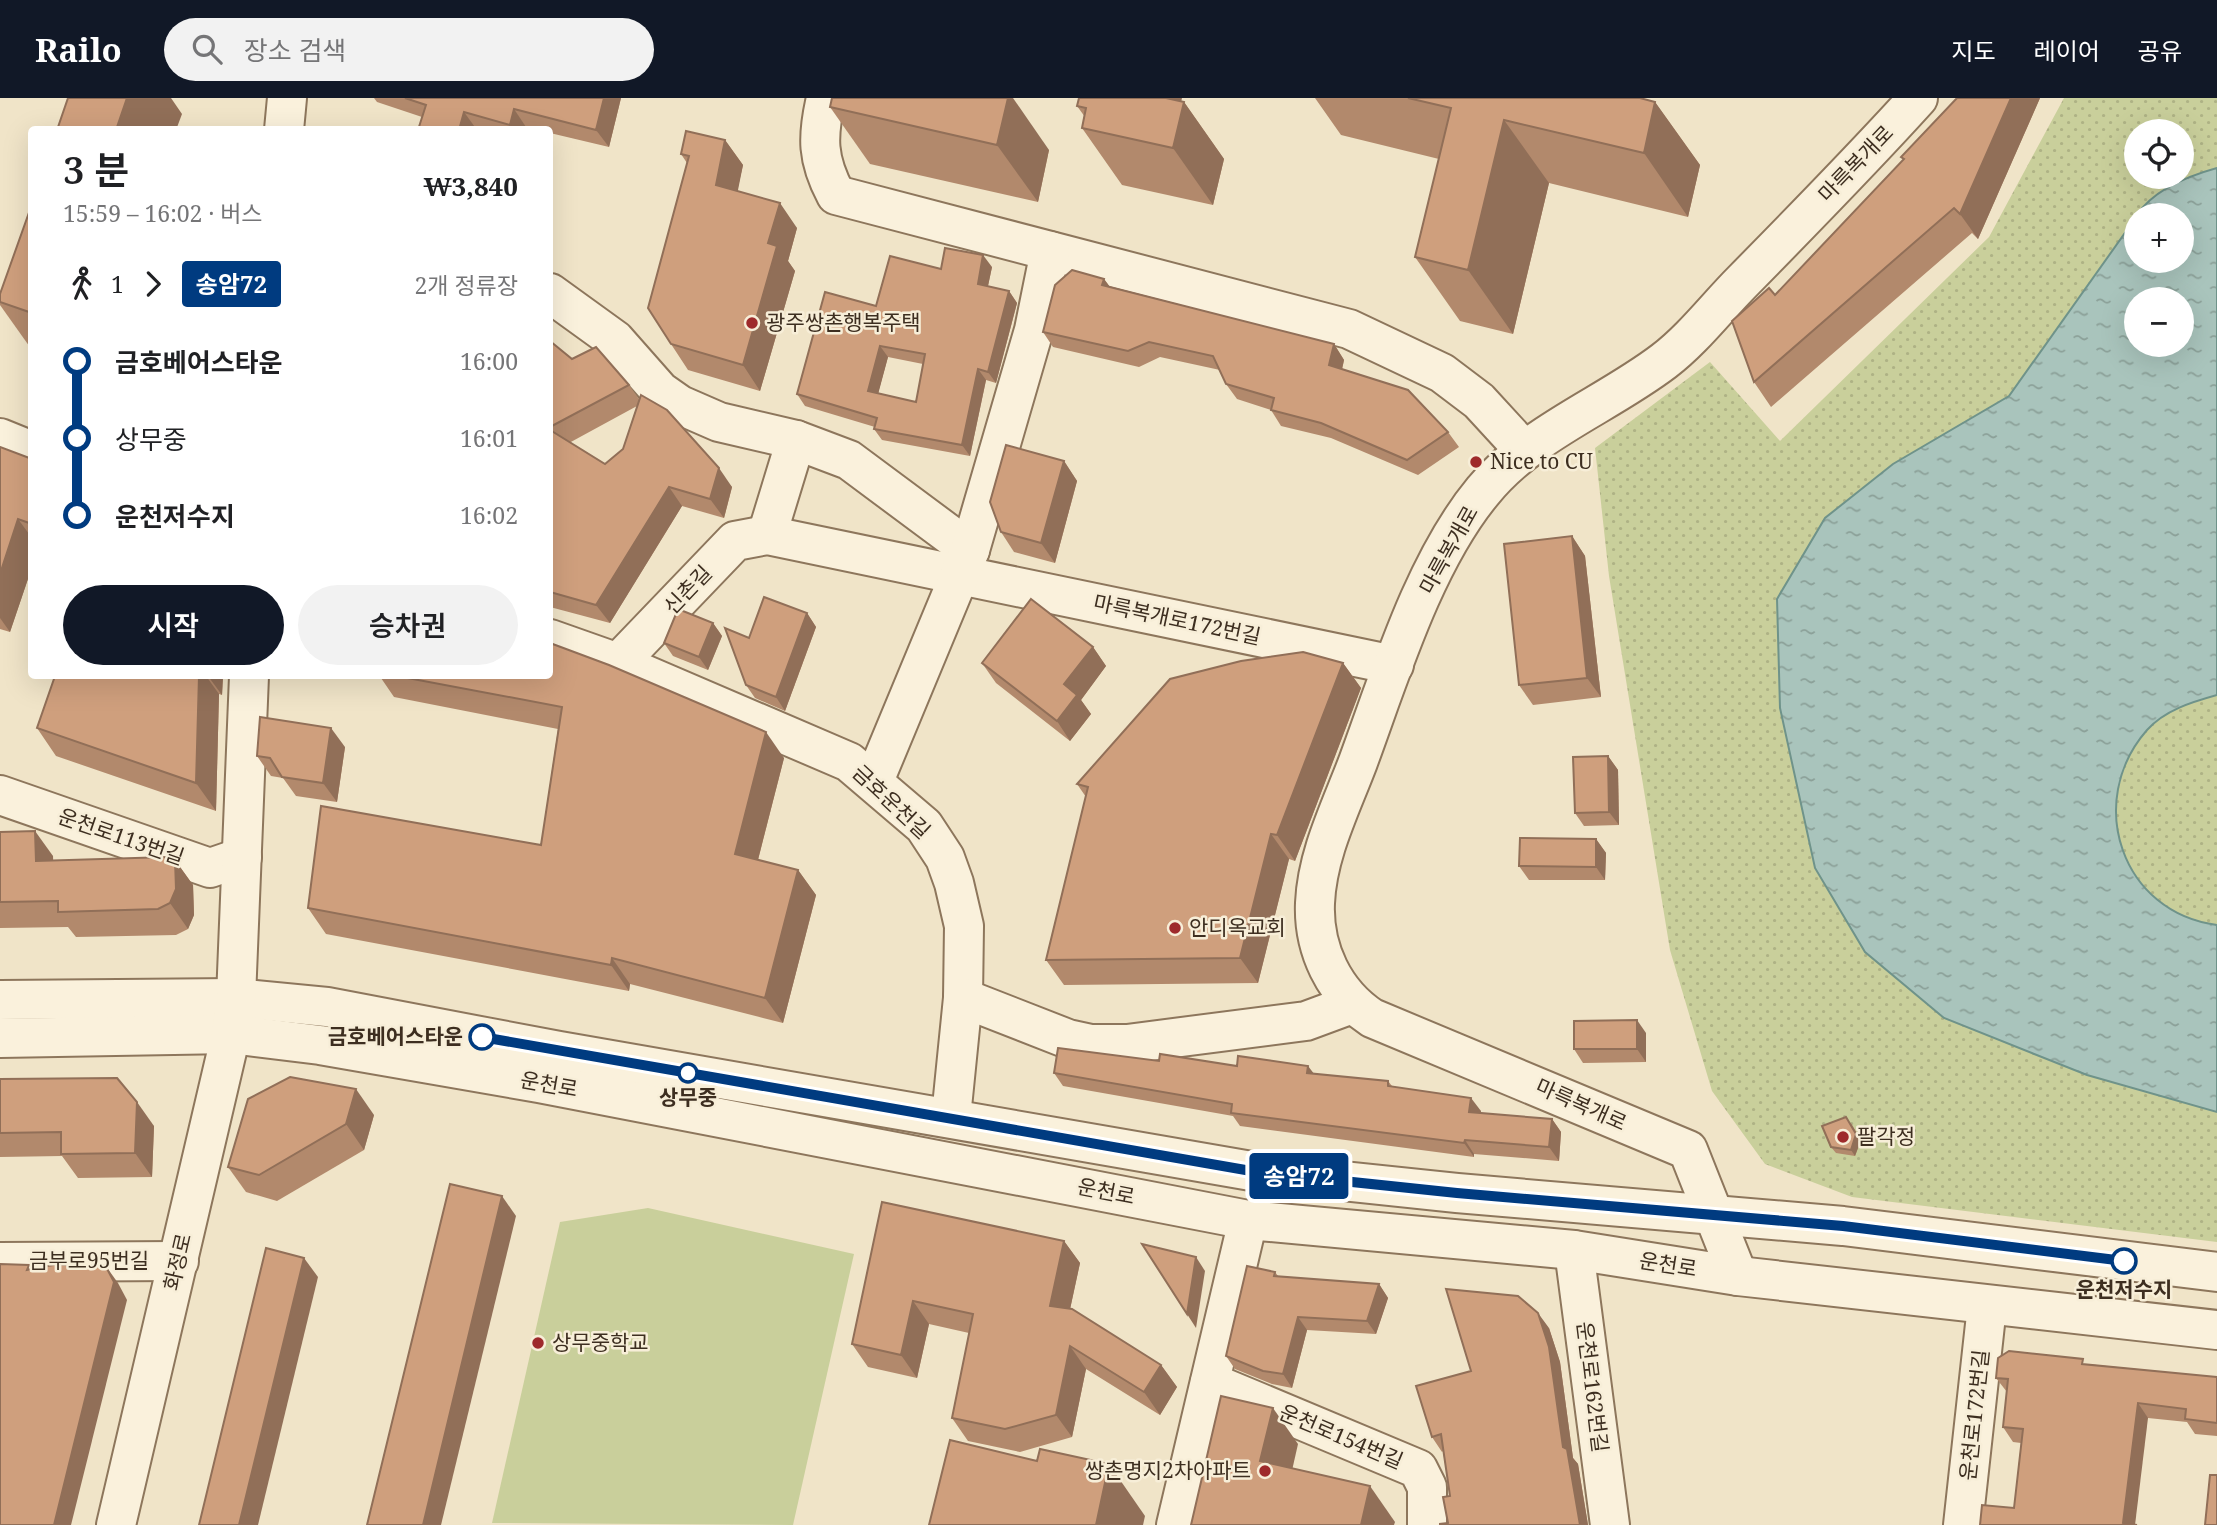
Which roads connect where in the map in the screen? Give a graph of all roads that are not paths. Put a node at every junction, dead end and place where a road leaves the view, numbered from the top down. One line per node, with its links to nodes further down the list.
1 (287, 98): 4 (street)
2 (826, 98): 5 (street)
3 (1917, 98): 10 (street, 마륵복개로)
4 (284, 126)
5 (1050, 251): 10 (street); 12 (street)
6 (553, 295): 8 (street)
7 (0, 438): 9 (street)
8 (796, 440): 11 (street); 12 (street)
9 (28, 449)
10 (1524, 450): 15 (street, 마륵복개로)
11 (767, 535): 12 (street, 마륵복개로172번길); 14 (street, 신촌길)
12 (965, 562): 15 (street, 마륵복개로172번길); 17 (street)
13 (553, 640): 14 (street, 금호운천길)
14 (618, 663): 17 (street, 금호운천길)
15 (1394, 665): 22 (street, 마륵복개로)
16 (249, 679): 19 (street)
17 (874, 781): 20 (street, 금호운천길)
18 (0, 794): 19 (street, 운천로113번길)
19 (242, 857): 23 (street)
20 (964, 998): 22 (street); 25 (street, 금호운천길)
21 (0, 1000): 23 (street, 운천로)
22 (1352, 1004): 26 (street, 마륵복개로)
23 (234, 1016): 24 (street, 운천로); 25 (street, 운천로); 27 (street, 운천로); 29 (street, 화정로)
24 (0, 1038)
25 (951, 1117): 26 (street, 운천로)
26 (1713, 1215): 31 (street, 운천로); 32 (street, 마륵복개로)
27 (1248, 1220): 28 (street, 운천로); 35 (street)
28 (1574, 1250): 32 (street, 운천로); 39 (street, 운천로162번길)
29 (179, 1261): 30 (street, 금부로95번길); 36 (street, 화정로)
30 (0, 1262)
31 (2217, 1272)
32 (1738, 1276): 33 (street, 운천로)
33 (1987, 1306): 34 (street, 운천로); 40 (street, 운천로172번길)
34 (2217, 1330)
35 (1210, 1382): 37 (street); 38 (street, 운천로154번길)
36 (116, 1525)
37 (1176, 1525)
38 (1427, 1525)
39 (1610, 1525)
40 (1963, 1525)

